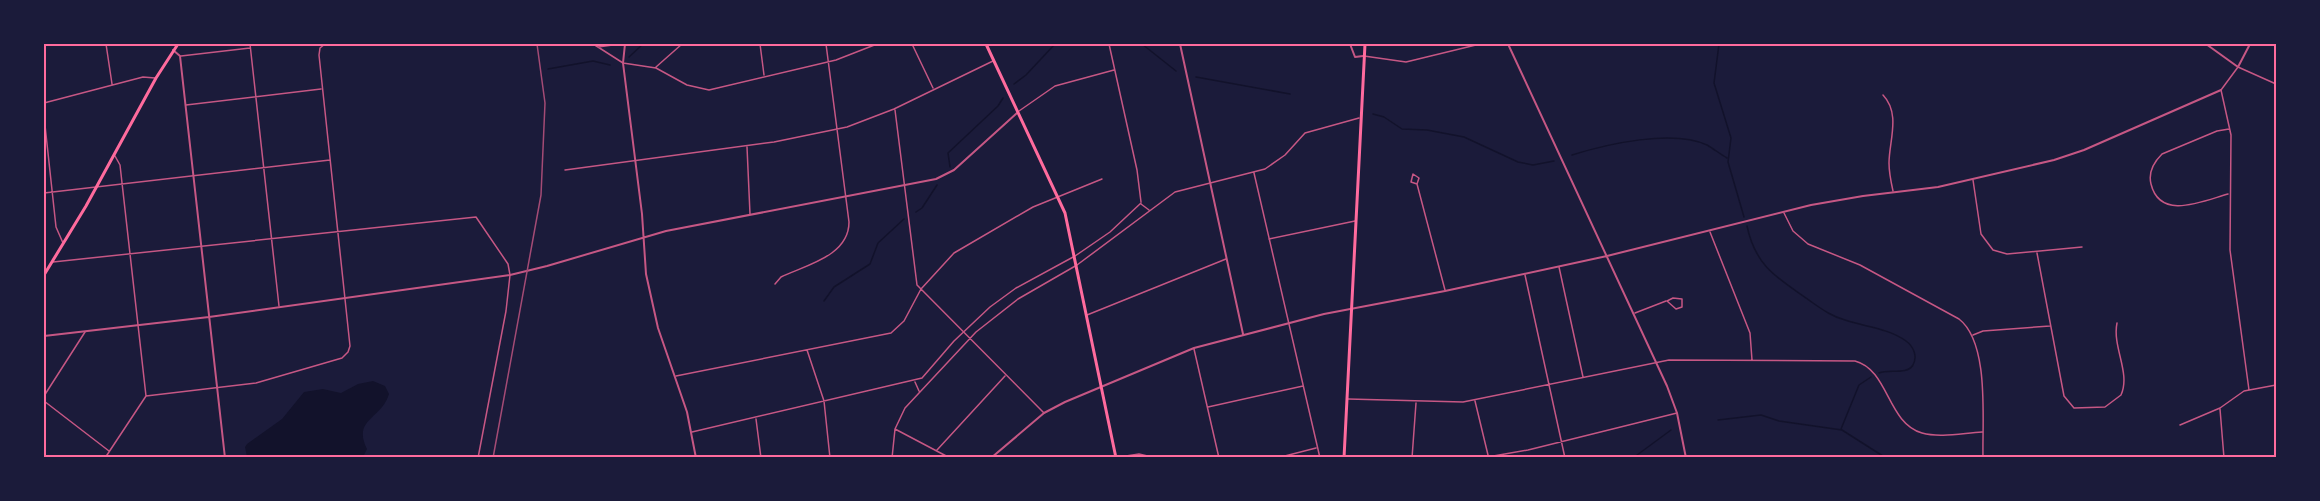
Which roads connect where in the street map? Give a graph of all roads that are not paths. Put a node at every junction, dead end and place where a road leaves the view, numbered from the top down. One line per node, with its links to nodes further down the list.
1 (106, 44): 36 (street)
2 (178, 44): 24 (main road)
3 (250, 44): 23 (street)
4 (325, 44): 38 (street)
5 (593, 44): 22 (street)
6 (620, 44): 22 (street)
7 (625, 44): 29 (street)
8 (682, 44): 31 (street)
9 (760, 44): 33 (street)
10 (826, 44): 28 (street)
11 (877, 44): 28 (street)
12 (912, 44): 37 (street)
13 (986, 44): 27 (main road)
14 (1109, 44): 32 (street)
15 (1180, 44): 60 (street)
16 (1350, 44): 26 (street)
17 (1365, 44): 26 (main road)
18 (1480, 44): 26 (street)
19 (1508, 44): 87 (street)
20 (2206, 44): 30 (street)
21 (2250, 44): 30 (street)
22 (598, 47): 29 (street)
23 (250, 48): 25 (street); 41 (street)
24 (173, 50): 25 (street); 34 (main road)
25 (180, 56): 43 (street)
26 (1363, 56): 47 (main road)
27 (993, 60): 37 (street); 45 (main road)
28 (828, 61): 33 (street); 48 (street)
29 (623, 63): 31 (street); 53 (street)
30 (2238, 67): 35 (street); 39 (street)
31 (656, 68): 33 (street)
32 (1115, 69): 45 (street); 71 (street)
33 (764, 76)
34 (156, 78): 36 (street); 51 (main road)
35 (2277, 84)
36 (112, 85): 42 (street)
37 (933, 88): 44 (street)
38 (322, 89): 41 (street); 52 (street)
39 (2221, 90): 49 (street); 59 (street)
40 (1883, 95): 66 (street)
41 (256, 97): 43 (street); 54 (street)
42 (44, 103)
43 (186, 105): 57 (street)
44 (894, 109): 48 (street); 63 (street)
45 (1019, 111): 63 (street); 69 (main road)
46 (44, 116): 65 (street)
47 (1360, 118): 56 (street); 75 (main road)
48 (836, 129): 50 (street); 70 (street)
49 (2230, 129): 68 (street); 68 (street)
50 (747, 146): 53 (street); 74 (street)
51 (115, 155): 62 (street); 64 (main road)
52 (331, 160): 54 (street); 76 (street)
53 (635, 160): 55 (street); 78 (street)
54 (263, 168): 57 (street); 79 (street)
55 (565, 170)
56 (1254, 172): 60 (street); 80 (street)
57 (193, 177): 62 (street); 82 (street)
58 (1102, 179): 69 (street)
59 (1973, 180): 66 (street); 84 (street)
60 (1210, 182): 72 (street); 88 (street)
61 (1417, 184): 97 (street)
62 (123, 185): 64 (street); 85 (street)
63 (905, 186): 70 (street); 96 (street)
64 (97, 187): 65 (street); 81 (main road)
65 (52, 192): 67 (street); 81 (street)
66 (1893, 192): 73 (street)
67 (44, 193)
68 (2230, 194): 128 (street)
69 (1058, 195): 86 (main road); 96 (street)
70 (844, 197): 74 (street); 95 (street)
71 (1141, 203): 72 (street); 86 (street)
72 (1150, 211): 90 (street)
73 (1784, 212): 77 (street); 112 (street)
74 (750, 214): 78 (street)
75 (1356, 221): 80 (street); 101 (main road)
76 (339, 231): 79 (street); 92 (street); 98 (street)
77 (1710, 231): 87 (street); 117 (street)
78 (643, 237): 92 (street); 120 (street)
79 (272, 238): 82 (street); 100 (street)
80 (1269, 239): 105 (street)
81 (63, 244): 89 (main road)
82 (201, 247): 85 (street); 104 (street)
83 (2082, 247): 84 (street)
84 (2037, 253): 108 (street)
85 (131, 255): 89 (street); 107 (street)
86 (1075, 256): 90 (main road); 110 (street)
87 (1606, 256): 91 (street); 102 (street)
88 (1227, 258): 103 (street); 111 (street)
89 (52, 262): 94 (main road)
90 (1077, 265): 103 (main road); 114 (street)
91 (1559, 266): 93 (street); 121 (street)
92 (510, 274): 98 (street); 154 (street)
93 (1524, 274): 97 (street); 125 (street)
94 (44, 275)
95 (775, 284)
96 (921, 289): 110 (street); 116 (street)
97 (1445, 291): 101 (street)
98 (346, 297): 100 (street); 127 (street)
99 (1667, 301): 99 (street); 102 (street)
100 (279, 306): 104 (street)
101 (1352, 309): 105 (street); 132 (main road)
102 (1634, 313): 118 (street)
103 (1087, 315): 126 (main road)
104 (209, 317): 107 (street); 127 (street)
105 (1289, 323): 111 (street); 124 (street)
106 (2118, 323): 108 (street)
107 (139, 324): 109 (street); 131 (street)
108 (2050, 326): 112 (street)
109 (86, 331): 113 (street); 130 (street)
110 (964, 332): 114 (street); 122 (street)
111 (1243, 334): 115 (street)
112 (1972, 335): 145 (street)
113 (44, 336)
114 (970, 338): 119 (street); 129 (street)
115 (1194, 348): 126 (street); 137 (street)
116 (807, 350): 120 (street); 135 (street)
117 (1752, 360): 118 (street); 145 (street)
118 (1656, 361): 121 (street); 140 (street)
119 (1006, 375): 139 (street); 148 (street)
120 (675, 376): 144 (street)
121 (1584, 378): 125 (street)
122 (915, 381): 129 (street); 135 (street)
123 (2277, 385): 128 (street)
124 (1304, 386): 137 (street); 147 (street)
125 (1549, 386): 133 (street); 146 (street)
126 (1101, 387): 139 (street); 151 (main road)
127 (217, 388): 131 (street); 153 (street)
128 (2249, 390): 138 (street)
129 (919, 392): 143 (street)
130 (44, 396)
131 (146, 396): 149 (street)
132 (1347, 399): 136 (street); 165 (main road)
133 (1475, 400): 136 (street); 150 (street)
134 (44, 401): 149 (street)
135 (824, 402): 141 (street); 157 (street)
136 (1416, 402): 166 (street)
137 (1208, 407): 162 (street)
138 (2220, 408): 142 (street); 171 (street)
139 (1044, 413): 160 (street)
140 (1677, 413): 146 (street); 169 (street)
141 (756, 418): 144 (street); 156 (street)
142 (2180, 425)
143 (895, 429): 148 (street); 158 (street)
144 (692, 432): 155 (street)
145 (1982, 432): 170 (street)
146 (1562, 442): 150 (street); 168 (street)
147 (1317, 448): 163 (street); 164 (street)
148 (937, 450): 159 (street)
149 (109, 451): 152 (street)
150 (1489, 456): 167 (street)
151 (1115, 457): 161 (street)
152 (105, 458)
153 (225, 458)
154 (478, 458)
155 (696, 458)
156 (761, 458)
157 (831, 458)
158 (892, 458)
159 (950, 458)
160 (991, 458)
161 (1156, 458)
162 (1219, 458)
163 (1277, 458)
164 (1320, 458)
165 (1344, 458)
166 (1412, 458)
167 (1482, 458)
168 (1565, 458)
169 (1686, 458)
170 (1983, 458)
171 (2224, 458)

